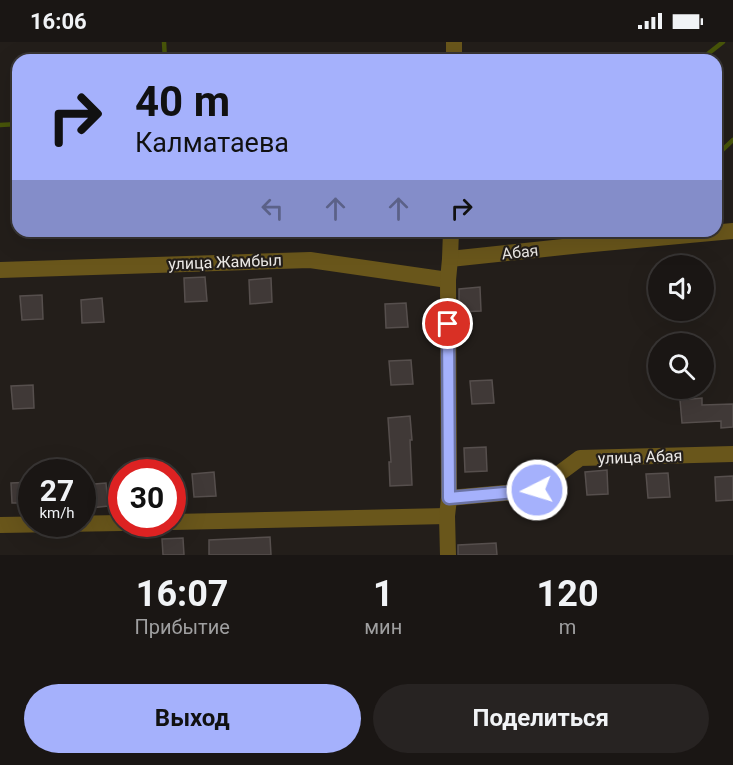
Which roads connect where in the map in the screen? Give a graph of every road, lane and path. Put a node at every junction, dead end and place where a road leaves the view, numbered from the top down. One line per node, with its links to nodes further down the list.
1 (451, 237): 3 (street)
2 (663, 237): 3 (street, Абая)
3 (450, 260): 5 (street)
4 (0, 270): 5 (street, улица Жамбыл)
5 (448, 280): 7 (street)
6 (733, 454): 7 (street, улица Абая)
7 (449, 498): 8 (street)
8 (447, 516): 9 (street); 12 (street)
9 (186, 522)
10 (108, 523): 11 (street)
11 (0, 525)
12 (448, 555)

